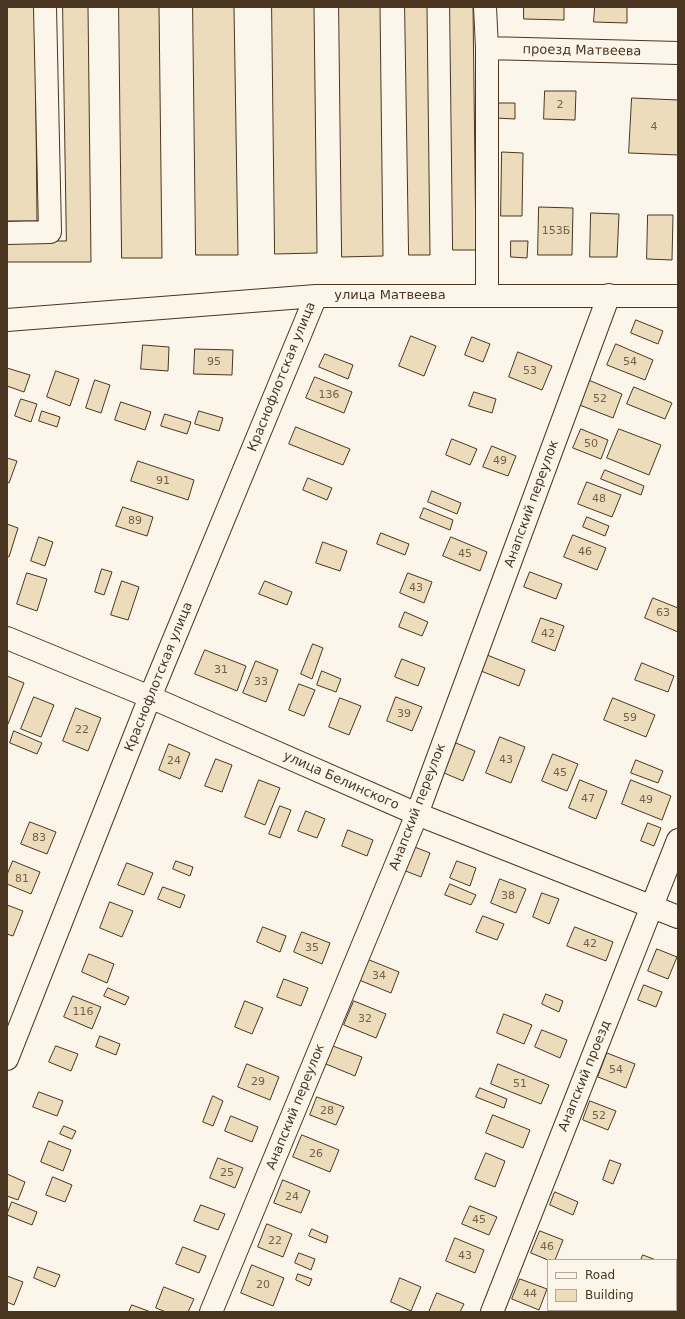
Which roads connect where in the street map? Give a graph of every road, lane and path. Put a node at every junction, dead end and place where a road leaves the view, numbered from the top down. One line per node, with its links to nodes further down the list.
1 (45, 7): 5 (lane)
2 (485, 7): 3 (lane)
3 (487, 48): 4 (lane, проезд Матвеева); 7 (lane)
4 (678, 53)
5 (7, 233)
6 (316, 296): 7 (lane, улица Матвеева); 10 (lane, улица Матвеева); 12 (lane, Краснофлотская улица)
7 (487, 296): 8 (lane, улица Матвеева)
8 (609, 296): 9 (lane, улица Матвеева); 13 (lane, Анапский переулок)
9 (678, 296)
10 (9, 325)
11 (7, 638): 12 (lane, улица Белинского)
12 (150, 696): 13 (lane, улица Белинского); 17 (lane, Краснофлотская улица)
13 (417, 814): 15 (lane, улица Белинского); 18 (lane, Анапский переулок)
14 (678, 840): 15 (lane, Анапский проезд)
15 (652, 907): 16 (lane, улица Белинского); 19 (lane, Анапский проезд)
16 (678, 917)
17 (7, 1059)
18 (211, 1312)
19 (492, 1312)

